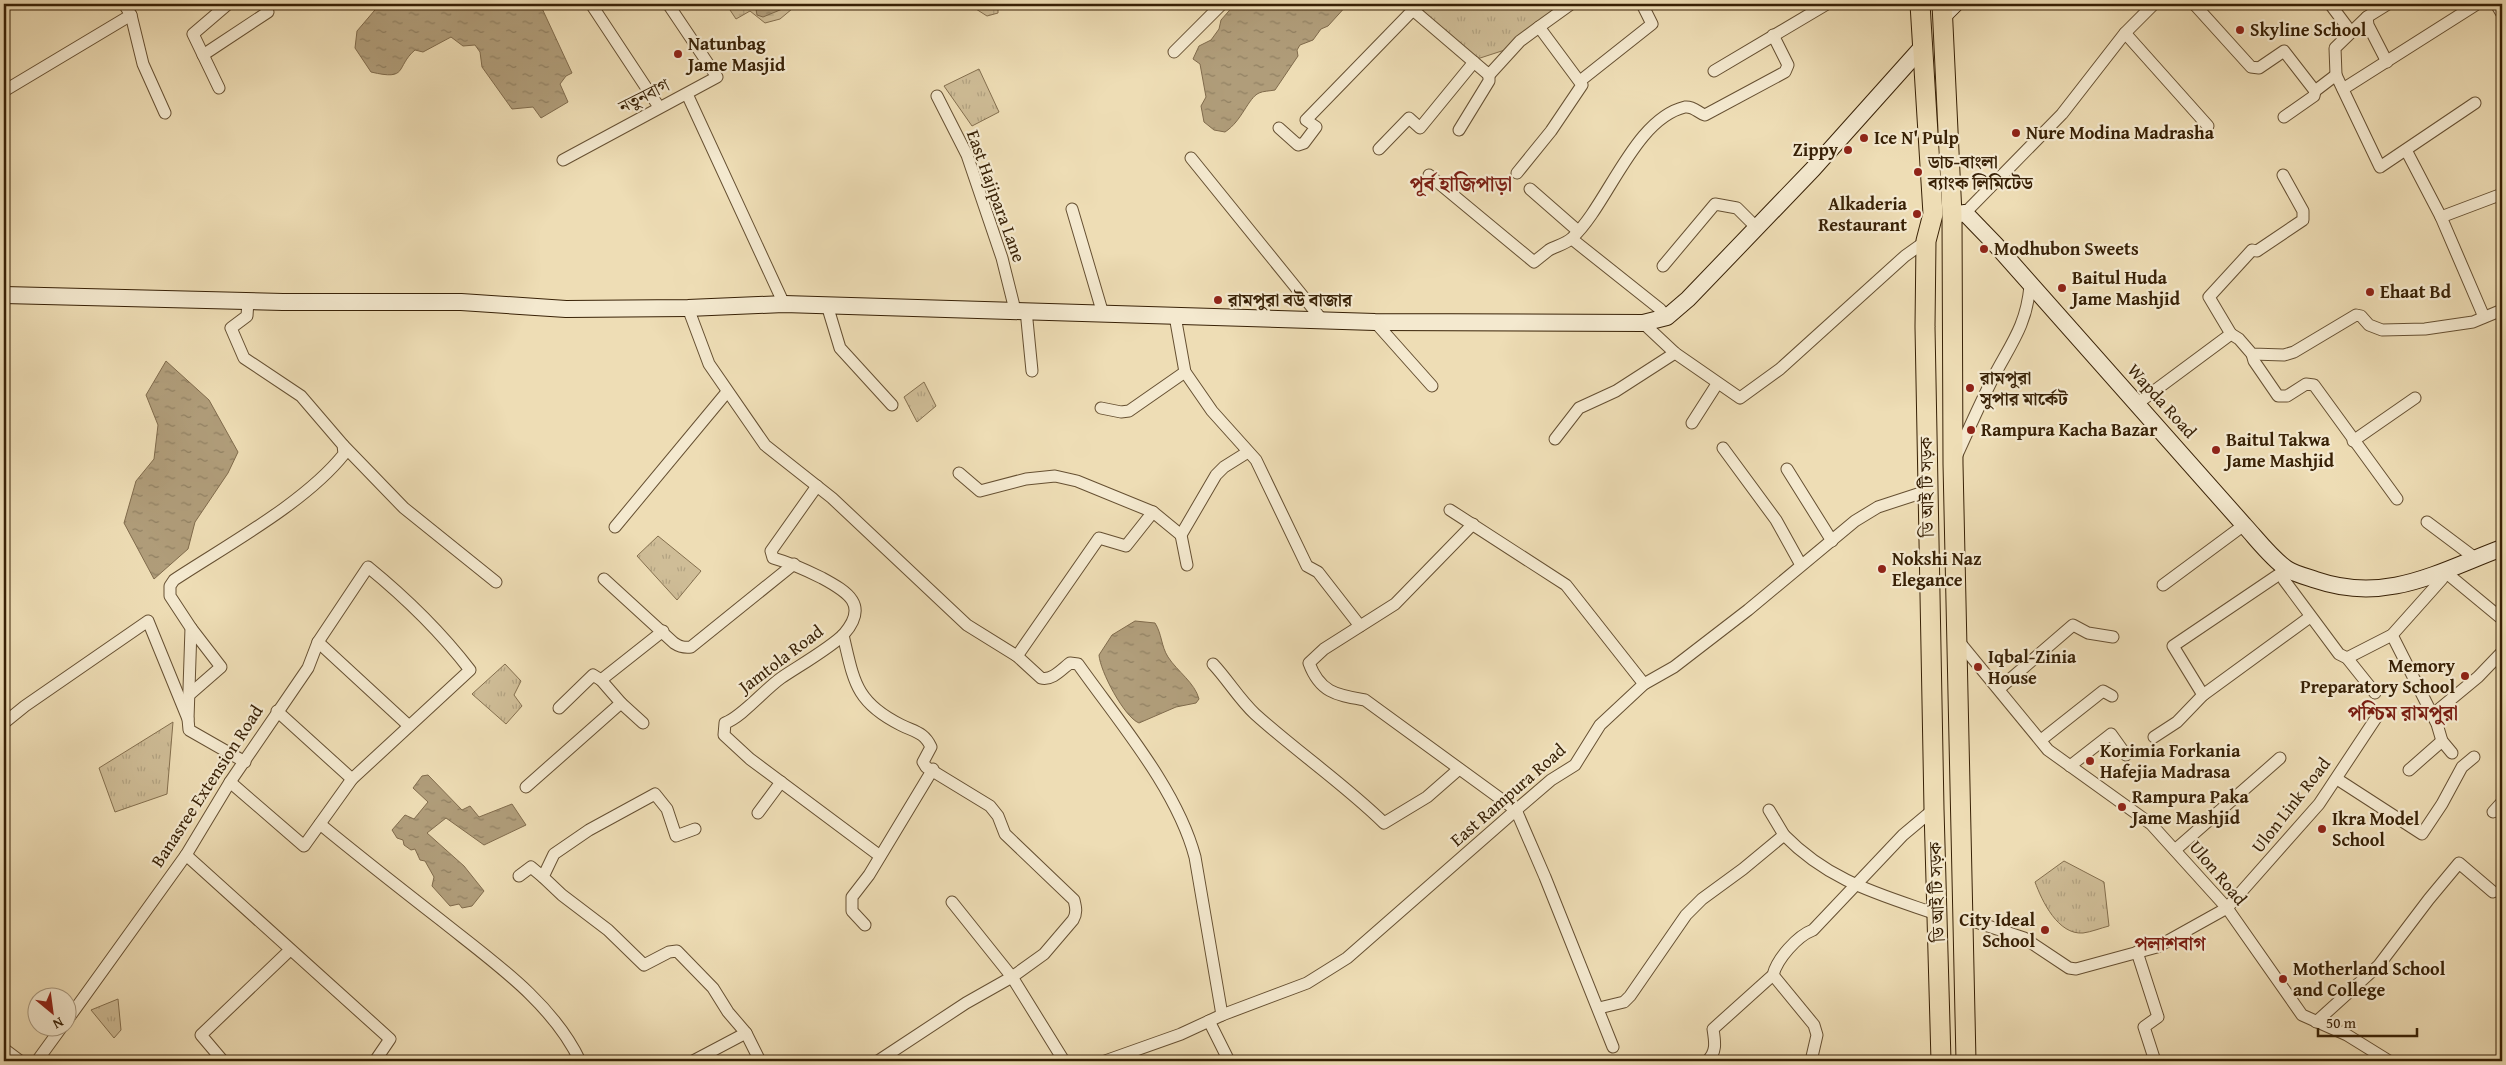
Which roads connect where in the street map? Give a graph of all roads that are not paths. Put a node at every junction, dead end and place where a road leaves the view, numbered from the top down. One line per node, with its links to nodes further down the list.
1 (124, 4): 19 (street)
2 (228, 4): 27 (street)
3 (591, 4): 41 (street)
4 (668, 4): 38 (street, নতুনবাগ)
5 (1222, 4): 26 (street)
6 (1571, 4): 21 (street)
7 (1642, 4): 33 (street)
8 (1827, 4): 24 (street)
9 (1920, 4): 25 (main road, ডি আই টি সড়ক)
10 (2154, 4): 23 (street)
11 (2194, 4): 37 (street)
12 (2330, 4): 22 (street)
13 (2388, 4): 20 (street)
14 (2477, 4): 29 (street)
15 (2496, 4): 18 (street)
16 (1947, 8): 58 (main road, ডি আই টি সড়ক)
17 (268, 12): 27 (street)
18 (2502, 14)
19 (131, 15): 36 (street); 42 (street)
20 (2366, 17): 22 (street); 29 (street)
21 (1539, 27): 31 (street); 33 (street)
22 (2351, 32): 32 (street)
23 (2125, 33): 44 (street); 58 (street)
24 (1773, 35): 30 (street); 61 (street)
25 (1924, 45): 57 (main road, ডি আই টি সড়ক); 60 (street)
26 (1174, 52)
27 (203, 55): 34 (street)
28 (1474, 62): 31 (street); 45 (street); 47 (street)
29 (2387, 62): 35 (street)
30 (1714, 71)
31 (1489, 75): 46 (street)
32 (2336, 75): 35 (street); 37 (street)
33 (1580, 81): 51 (street)
34 (219, 88)
35 (2343, 88): 48 (street)
36 (4, 91)
37 (2315, 91): 43 (street)
38 (687, 94): 41 (street, নতুনবাগ); 67 (street)
39 (937, 96): 70 (street, East Hajipara Lane)
40 (2475, 103): 48 (street)
41 (659, 107): 50 (street, নতুনবাগ)
42 (164, 113)
43 (2284, 117)
44 (2208, 126)
45 (1279, 128)
46 (1459, 130)
47 (1380, 149)
48 (2406, 150): 59 (street)
49 (1191, 158): 76 (street)
50 (563, 160)
51 (1517, 173)
52 (1429, 175): 61 (street)
53 (2283, 175): 79 (street)
54 (1530, 189): 61 (street)
55 (2502, 194): 59 (street)
56 (1072, 209): 72 (street)
57 (1933, 214): 58 (main road); 62 (main road, ডি আই টি সড়ক)
58 (1958, 214): 64 (street, Wapda Road); 97 (main road, ডি আই টি সড়ক)
59 (2441, 217): 75 (street)
60 (1756, 227): 63 (street); 74 (street)
61 (1575, 235): 74 (street)
62 (1926, 241): 84 (street); 101 (main road, ডি আই টি সড়ক)
63 (1663, 266)
64 (2030, 286): 88 (street, Wapda Road); 97 (street)
65 (4, 295): 66 (street)
66 (248, 301): 69 (street); 94 (street)
67 (784, 304): 68 (street); 69 (street)
68 (827, 305): 70 (street); 89 (street)
69 (688, 308): 86 (street)
70 (1020, 310): 72 (street); 82 (street, East Hajipara Lane)
71 (2502, 310): 75 (street)
72 (1103, 314): 73 (street)
73 (1174, 316): 76 (street); 83 (street)
74 (1667, 317): 78 (street)
75 (2484, 317): 81 (street)
76 (1323, 321): 77 (street)
77 (1375, 322): 78 (street); 85 (street)
78 (1643, 323): 80 (street)
79 (2235, 336): 81 (street); 88 (street)
80 (1674, 353): 84 (street); 92 (street)
81 (2252, 354): 93 (street)
82 (1032, 371)
83 (1185, 372): 90 (street); 96 (street)
84 (1717, 384): 91 (street)
85 (1432, 386)
86 (727, 392): 100 (street); 108 (street)
87 (2414, 398): 93 (street)
88 (2138, 403): 107 (street, Wapda Road)
89 (892, 405)
90 (1101, 408)
91 (1692, 423)
92 (1556, 439)
93 (2353, 441): 102 (street)
94 (343, 445): 119 (street); 124 (street)
95 (1723, 448): 115 (street)
96 (1248, 452): 109 (street); 123 (street)
97 (1953, 464): 129 (main road, ডি আই টি সড়ক)
98 (1787, 469): 110 (street)
99 (959, 473): 104 (street)
100 (817, 486): 113 (street, Jamtola Road); 132 (street)
101 (1927, 491): 110 (street, East Rampura Road); 169 (main road, ডি আই টি সড়ক)
102 (2397, 498)
103 (1450, 510): 106 (street)
104 (1153, 512): 109 (street); 132 (street)
105 (2427, 522): 112 (street)
106 (1473, 524): 123 (street); 136 (street)
107 (2244, 525): 116 (street, Wapda Road); 120 (street)
108 (615, 527)
109 (1181, 535): 114 (street)
110 (1832, 541): 115 (street, East Rampura Road)
111 (2502, 548): 112 (street, Wapda Road)
112 (2475, 558): 117 (street, Wapda Road)
113 (794, 564): 125 (street); 126 (street, Jamtola Road)
114 (1187, 565)
115 (1801, 565): 136 (street, East Rampura Road)
116 (2287, 569): 117 (street, Wapda Road); 121 (street); 140 (street)
117 (2444, 571): 122 (street); 127 (street)
118 (604, 579): 125 (street)
119 (496, 582)
120 (2163, 585)
121 (2310, 618): 133 (street); 140 (street)
122 (2502, 619)
123 (1360, 626): 160 (street)
124 (191, 628): 139 (street); 139 (street)
125 (663, 631): 135 (street)
126 (843, 635): 161 (street); 166 (street, Jamtola Road)
127 (2392, 635): 133 (street); 145 (street)
128 (2112, 637): 137 (street)
129 (1956, 638): 137 (street, Ulon Road); 187 (main road, ডি আই টি সড়ক)
130 (318, 642): 144 (street, Banasree Extension Road); 150 (street); 150 (street, Banasree Extension Road)
131 (2502, 652): 145 (street)
132 (1017, 656): 197 (street)
133 (2347, 658): 138 (street)
134 (1214, 664): 160 (street)
135 (601, 680): 142 (street); 143 (street)
136 (1644, 684): 170 (street, East Rampura Road)
137 (2000, 688): 152 (street, Ulon Road)
138 (2375, 693)
139 (190, 694): 147 (street)
140 (2203, 695): 151 (street)
141 (2112, 696): 152 (street)
142 (621, 703): 149 (street); 167 (street)
143 (559, 708)
144 (277, 711): 158 (street, Banasree Extension Road); 163 (street)
145 (2432, 715): 153 (street)
146 (2376, 718): 164 (street, Ulon Link Road)
147 (188, 719): 148 (street); 158 (street)
148 (4, 723)
149 (643, 723)
150 (408, 725): 163 (street)
151 (2154, 737)
152 (2041, 740): 159 (street, Ulon Road)
153 (2442, 741): 154 (street); 162 (street)
154 (2452, 753)
155 (2126, 755): 159 (street)
156 (2474, 757): 164 (street)
157 (2280, 758): 177 (street)
158 (245, 762): 165 (street, Banasree Extension Road)
159 (2070, 766): 177 (street, Ulon Road)
160 (1459, 769): 170 (street)
161 (932, 770): 179 (street); 194 (street)
162 (2409, 770)
163 (352, 778): 174 (street)
164 (2337, 779): 185 (street, Ulon Link Road)
165 (230, 782): 174 (street); 178 (street, Banasree Extension Road)
166 (782, 782): 173 (street); 179 (street, Jamtola Road)
167 (526, 787)
168 (2502, 802): 172 (street)
169 (1934, 809): 182 (street); 186 (main road, ডি আই টি সড়ক)
170 (1516, 810): 196 (street); 197 (street, East Rampura Road)
171 (1769, 810): 176 (street)
172 (2493, 812)
173 (758, 813)
174 (320, 824): 209 (street)
175 (695, 829): 181 (street)
176 (1784, 835): 182 (street); 196 (street)
177 (2176, 850): 185 (street, Ulon Road)
178 (186, 855): 191 (street); 195 (street, Banasree Extension Road)
179 (880, 856): 188 (street)
180 (519, 876): 181 (street)
181 (543, 877): 200 (street)
182 (1854, 885): 186 (street); 193 (street)
183 (2493, 892): 199 (street)
184 (952, 902): 194 (street)
185 (2227, 908): 192 (street, Ulon Link Road); 199 (street, Ulon Road)
186 (1938, 915): 190 (main road, ডি আই টি সড়ক)
187 (1964, 918): 189 (main road, ডি আই টি সড়ক); 192 (street, Ulon Link Road)
188 (865, 925)
189 (1964, 944): 190 (main road); 219 (main road, ডি আই টি সড়ক)
190 (1939, 945): 218 (main road, ডি আই টি সড়ক)
191 (290, 950): 207 (street); 208 (street)
192 (2137, 952): 220 (street)
193 (1773, 975): 216 (street); 217 (street)
194 (1012, 976): 212 (street); 213 (street)
195 (78, 1005)
196 (1599, 1008): 202 (street)
197 (1222, 1014): 198 (street, East Rampura Road)
198 (1208, 1021): 214 (street, East Rampura Road); 215 (street)
199 (2316, 1022): 204 (street, Ulon Road)
200 (746, 1033): 210 (street); 211 (street)
201 (54, 1038): 206 (street)
202 (1613, 1047)
203 (4, 1049): 205 (street)
204 (2374, 1058): 221 (street, Ulon Road)
205 (20, 1061)
206 (37, 1061)
207 (223, 1061)
208 (375, 1061)
209 (580, 1061)
210 (693, 1061)
211 (760, 1061)
212 (878, 1061)
213 (1064, 1061)
214 (1105, 1061)
215 (1229, 1061)
216 (1707, 1061)
217 (1811, 1061)
218 (1941, 1061)
219 (1966, 1061)
220 (2155, 1061)
221 (2389, 1061)

